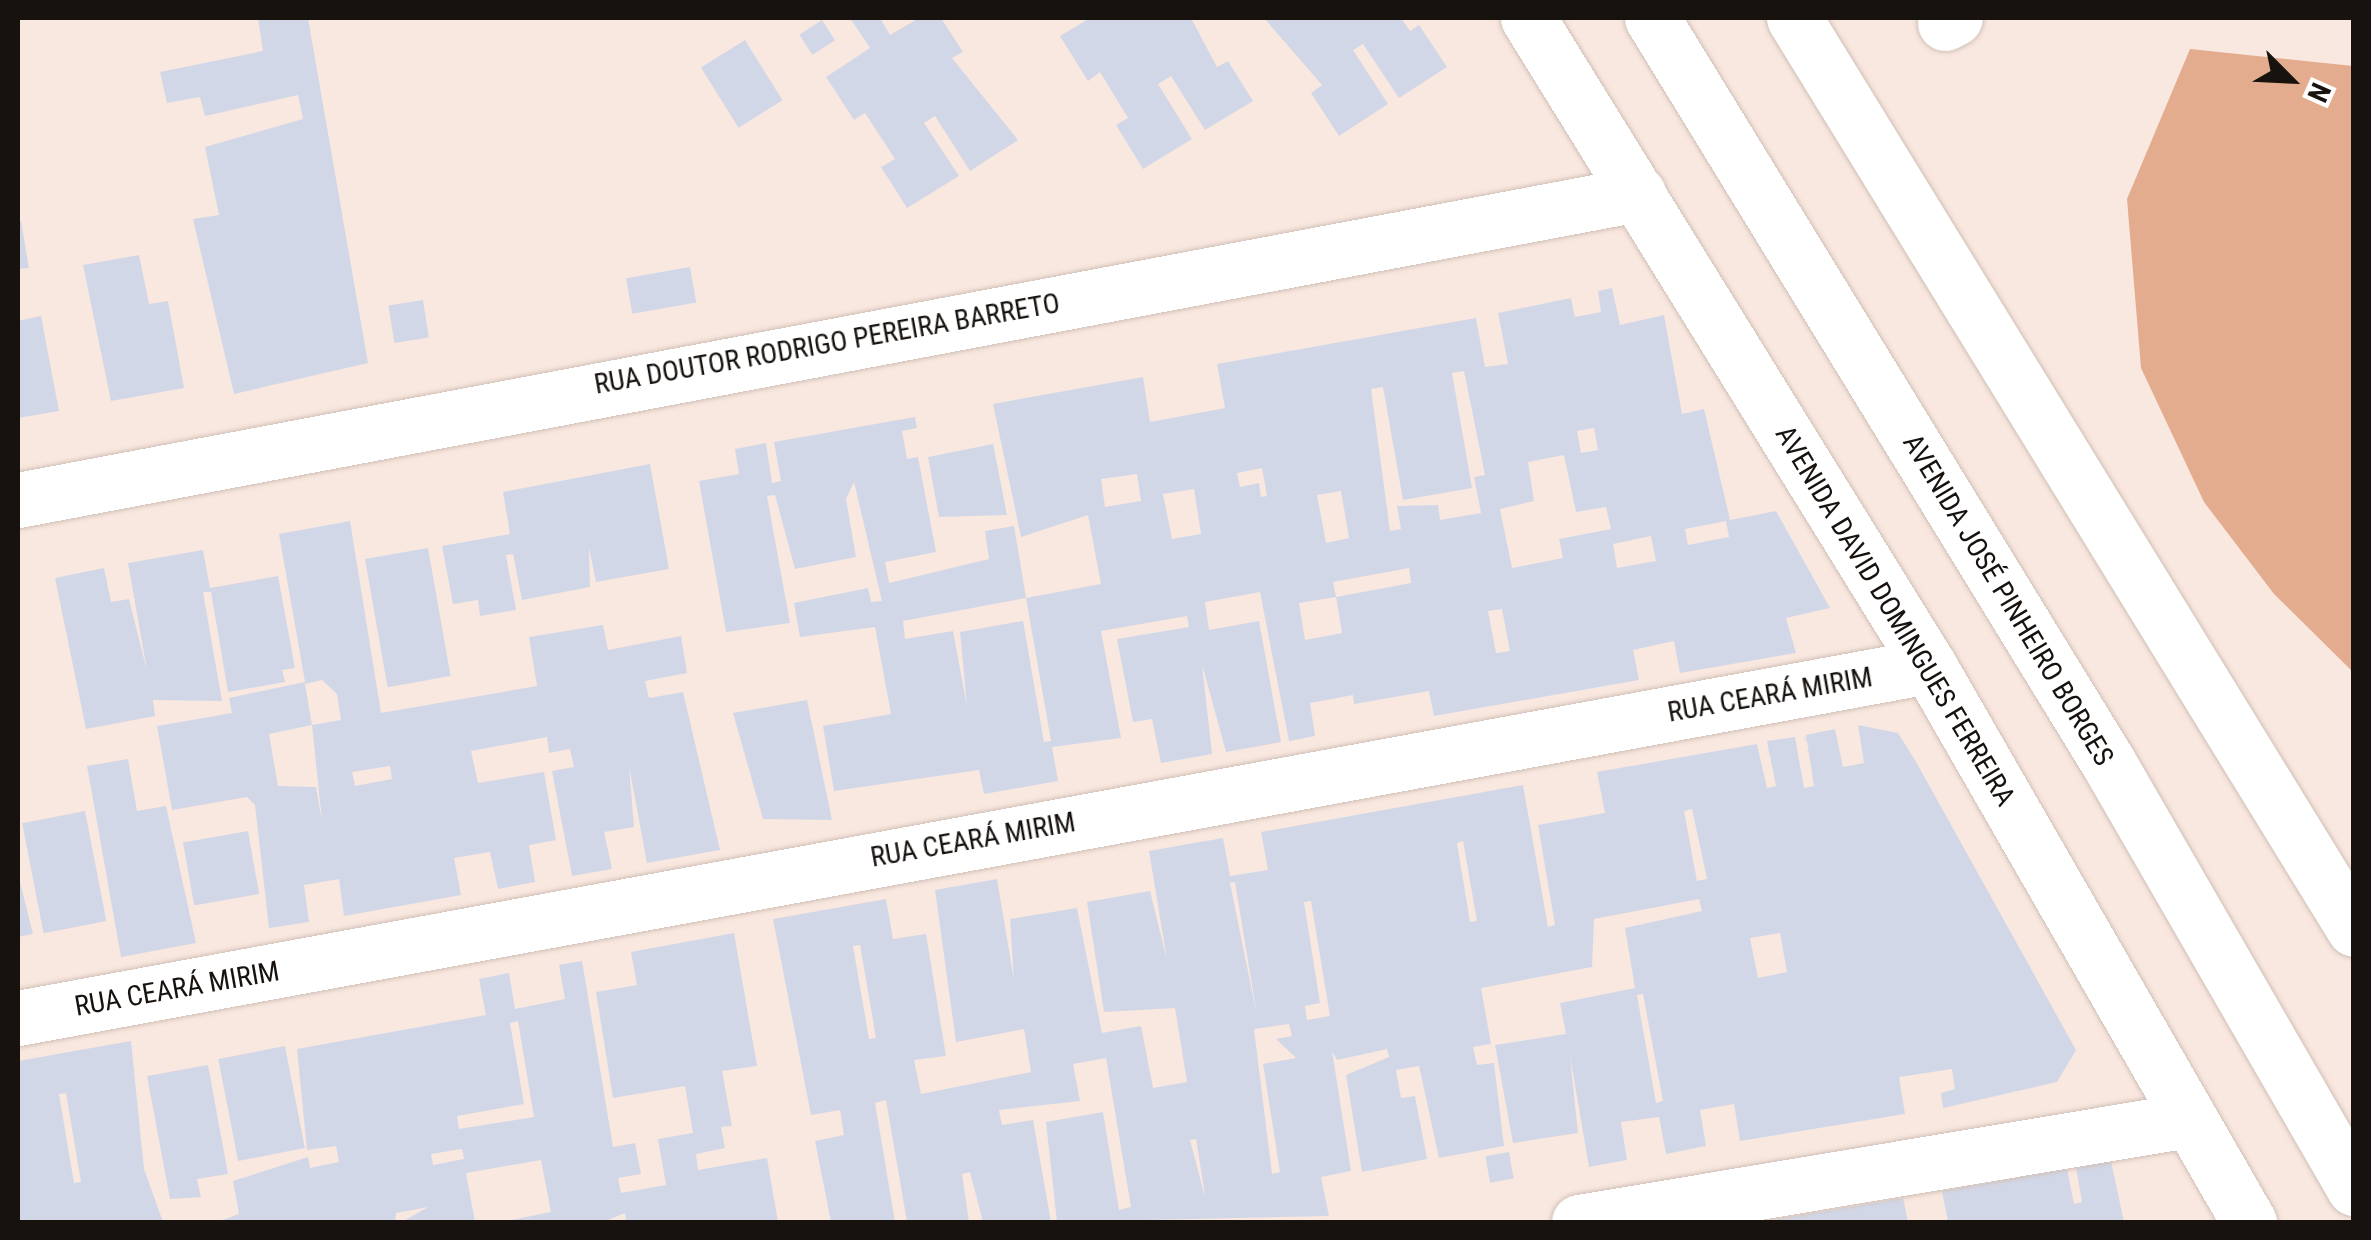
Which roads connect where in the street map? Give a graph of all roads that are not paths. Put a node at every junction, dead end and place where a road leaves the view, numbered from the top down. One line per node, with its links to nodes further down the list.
1 (1528, 18): 4 (street, AVENIDA DAVID DOMINGUES FERREIRA)
2 (1652, 18): 12 (street, AVENIDA JOSÉ PINHEIRO BORGES)
3 (1794, 18): 7 (street)
4 (1638, 194): 5 (street, RUA DOUTOR RODRIGO PEREIRA BARRETO); 6 (street, AVENIDA DAVID DOMINGUES FERREIRA)
5 (18, 500)
6 (1930, 666): 10 (street, RUA CEARÁ MIRIM); 11 (street, AVENIDA DAVID DOMINGUES FERREIRA)
7 (2259, 772): 8 (street); 9 (street)
8 (2354, 901)
9 (2354, 929)
10 (18, 1018)
11 (2188, 1120): 13 (street); 14 (street, AVENIDA DAVID DOMINGUES FERREIRA)
12 (2354, 1188)
13 (1580, 1222)
14 (2249, 1222)

